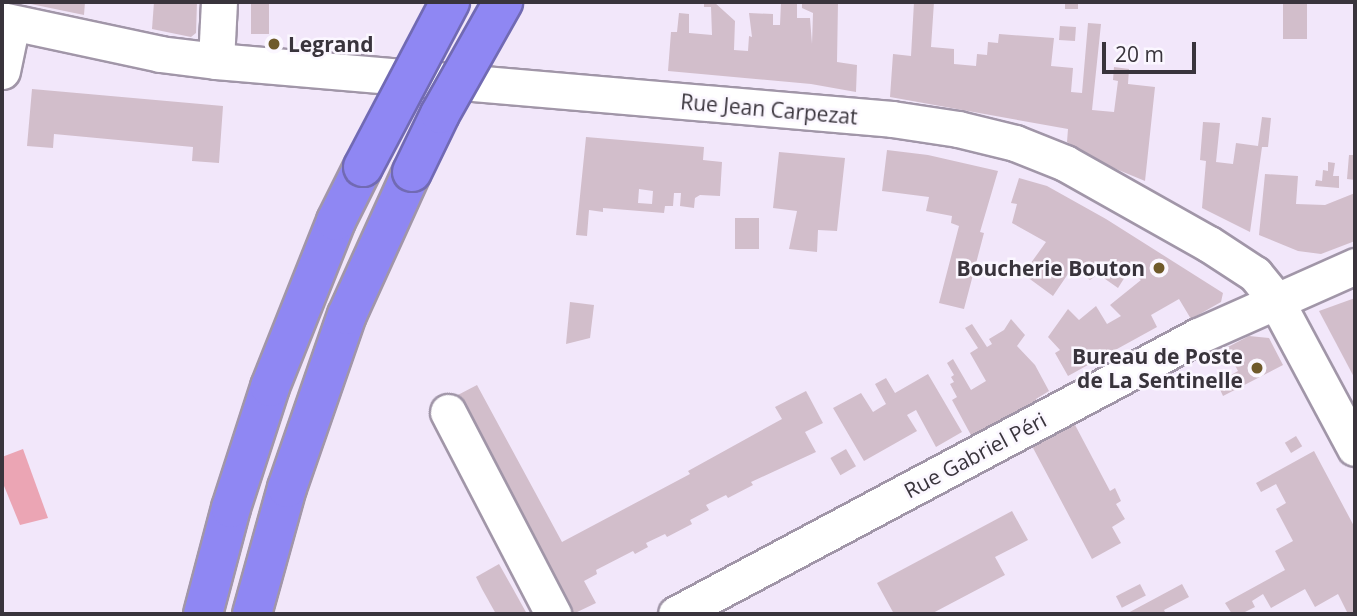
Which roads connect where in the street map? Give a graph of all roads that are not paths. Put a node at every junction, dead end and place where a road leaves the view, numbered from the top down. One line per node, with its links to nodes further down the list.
1 (219, 2): 5 (street)
2 (450, 2): 11 (highway, bridge)
3 (503, 2): 12 (highway, bridge)
4 (7, 22): 5 (street, Rue Jean Carpezat); 6 (street)
5 (216, 61): 8 (street, Rue Jean Carpezat)
6 (2, 71)
7 (1355, 266): 8 (street, Rue Gabriel Péri)
8 (1275, 299): 10 (street, Rue Jean Carpezat); 14 (street, Rue Gabriel Péri)
9 (448, 412): 13 (street)
10 (1355, 448)
11 (204, 614)
12 (252, 614)
13 (553, 614)
14 (676, 614)

